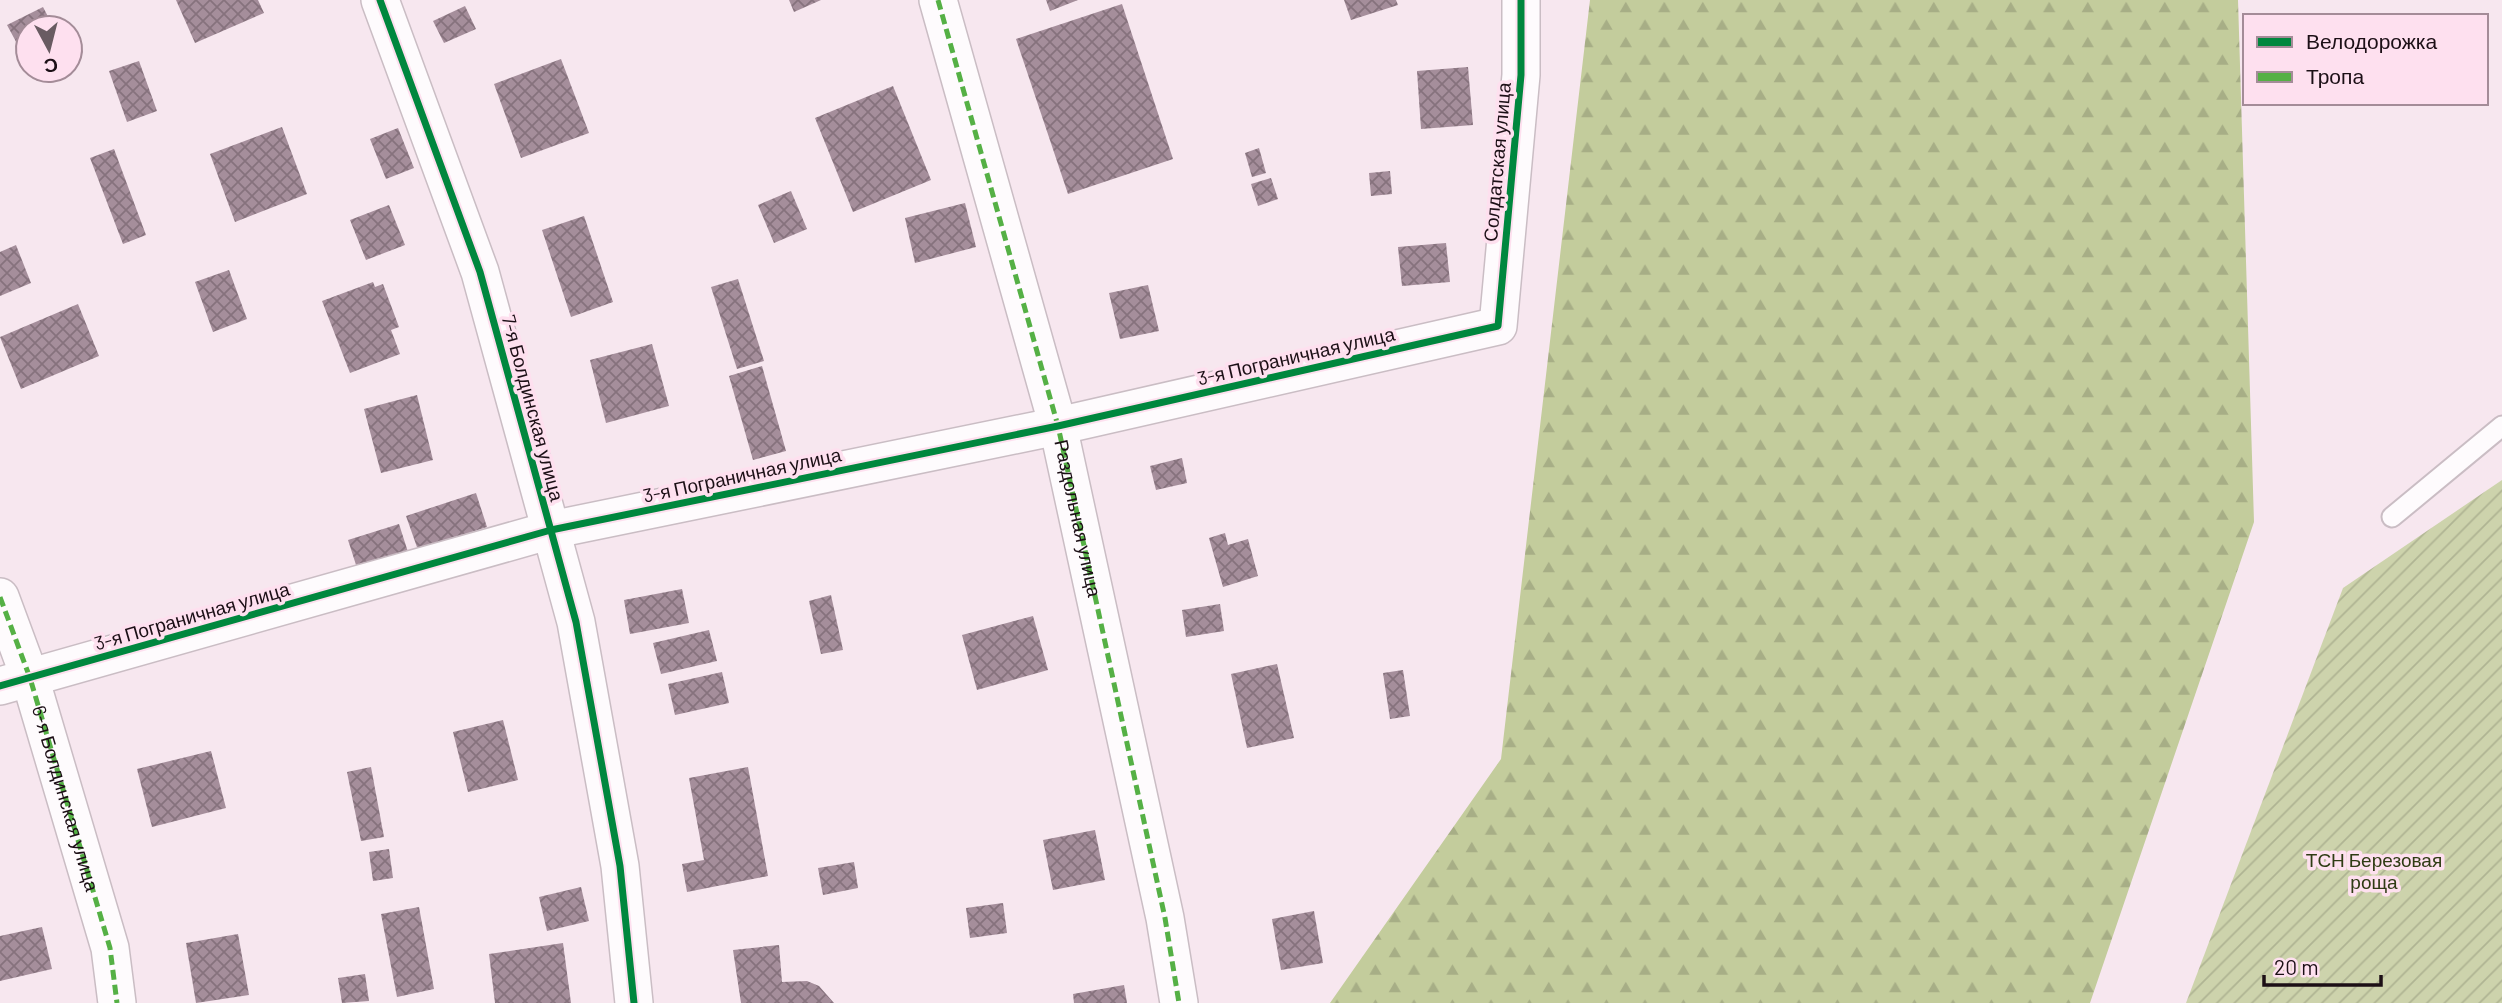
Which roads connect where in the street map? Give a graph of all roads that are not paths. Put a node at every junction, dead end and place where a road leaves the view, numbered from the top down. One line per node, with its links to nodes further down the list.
1 (380, 0): 8 (street, 7-я Болдинская улица)
2 (938, 0): 5 (street, Раздольная улица)
3 (1521, 0): 4 (street, Солдатская улица)
4 (1498, 326): 5 (street, 3-я Пограничная улица)
5 (1058, 426): 8 (street, 3-я Пограничная улица); 13 (street, Раздольная улица)
6 (2502, 426): 7 (lane)
7 (2392, 517)
8 (551, 530): 10 (street, 3-я Пограничная улица); 12 (street, 7-я Болдинская улица)
9 (0, 597): 10 (street, 6-я Болдинская улица)
10 (15, 682): 11 (street, 6-я Болдинская улица)
11 (117, 1003)
12 (634, 1003)
13 (1179, 1003)

